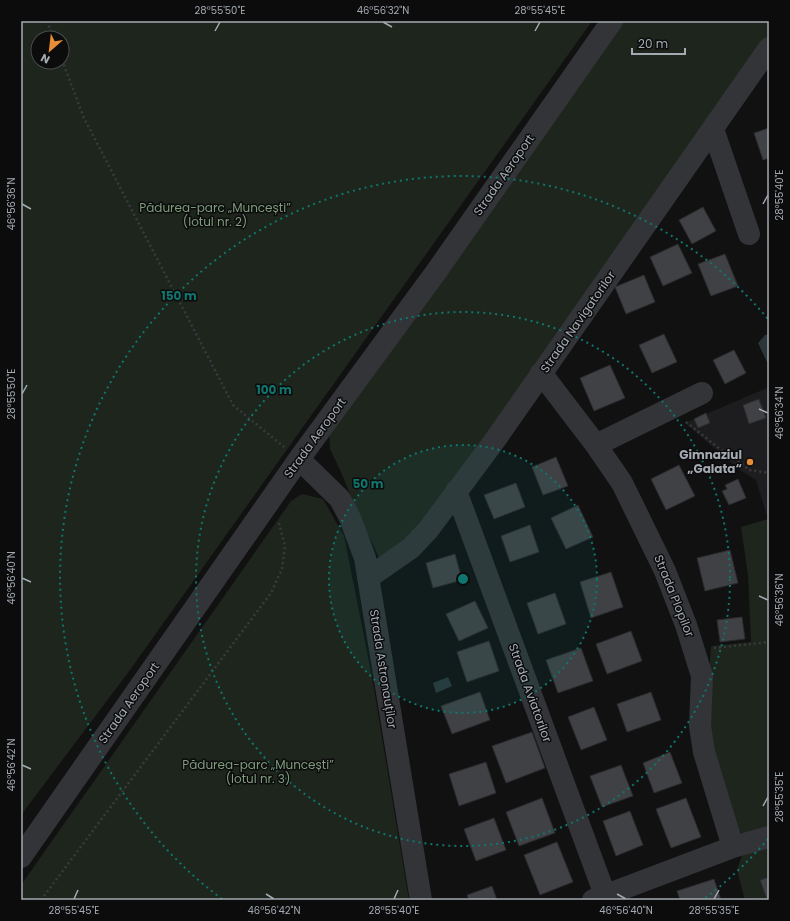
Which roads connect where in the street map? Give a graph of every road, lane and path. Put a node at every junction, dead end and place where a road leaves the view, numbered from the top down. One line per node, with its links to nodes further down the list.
1 (612, 21): 10 (street, Strada Aeroport)
2 (769, 48): 4 (street, Strada Navigatorilor)
3 (66, 70): 10 (path)
4 (713, 129): 5 (street); 6 (street, Strada Navigatorilor)
5 (749, 234)
6 (542, 373): 9 (street, Strada Plopilor); 12 (street, Strada Navigatorilor)
7 (702, 393): 8 (street)
8 (671, 409): 9 (street); 11 (path)
9 (596, 445): 16 (street, Strada Plopilor)
10 (299, 459): 13 (street, Strada Aeroport); 14 (street, Strada Astronauților)
11 (769, 473)
12 (456, 491): 14 (street, Strada Navigatorilor); 20 (street, Strada Aviatorilor)
13 (272, 499): 19 (street, Strada Aeroport); 21 (path)
14 (368, 578): 22 (street, Strada Astronauților)
15 (769, 642): 16 (path)
16 (694, 650): 18 (street, Strada Plopilor)
17 (769, 837): 18 (street)
18 (733, 847): 20 (street)
19 (21, 857)
20 (599, 898)
21 (41, 900)
22 (421, 900)

